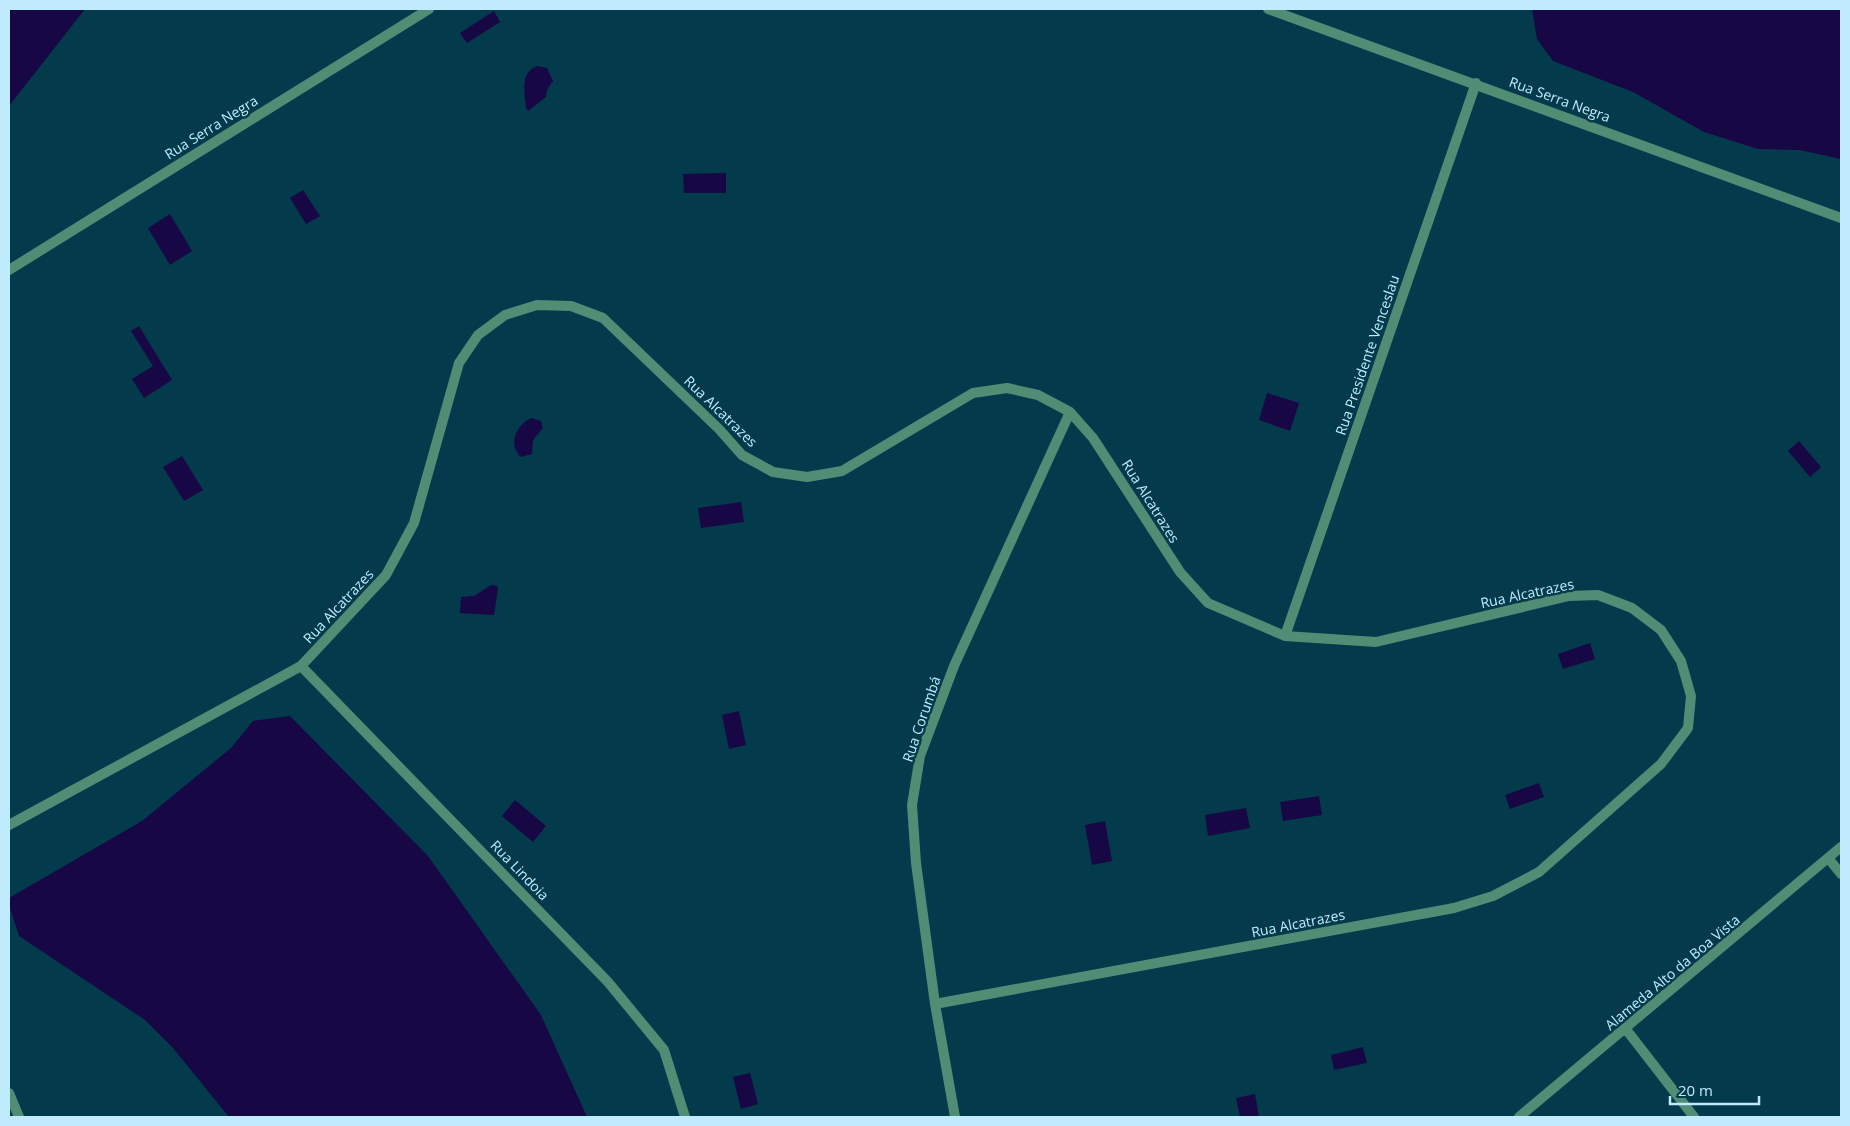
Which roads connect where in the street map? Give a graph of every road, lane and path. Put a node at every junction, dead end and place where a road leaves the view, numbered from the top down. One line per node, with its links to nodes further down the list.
1 (429, 9): 5 (street, Rua Serra Negra)
2 (1268, 9): 3 (street, Rua Serra Negra)
3 (1476, 83): 4 (street, Rua Serra Negra); 7 (street, Rua Presidente Venceslau)
4 (1841, 218)
5 (9, 270)
6 (1070, 412): 7 (street, Rua Alcatrazes); 8 (street, Rua Alcatrazes); 13 (street, Rua Corumbá)
7 (1284, 636): 13 (street, Rua Alcatrazes)
8 (301, 666): 9 (street, Rua Alcatrazes); 17 (street, Rua Lindoia)
9 (9, 825)
10 (1841, 847): 11 (street, Alameda Alto da Boa Vista)
11 (1829, 859): 12 (street); 14 (street, Alameda Alto da Boa Vista)
12 (1841, 874)
13 (935, 1004): 18 (street, Rua Corumbá)
14 (1625, 1028): 19 (street, Alameda Alto da Boa Vista); 20 (street)
15 (9, 1094): 16 (street)
16 (18, 1117)
17 (685, 1117)
18 (956, 1117)
19 (1519, 1117)
20 (1694, 1117)

